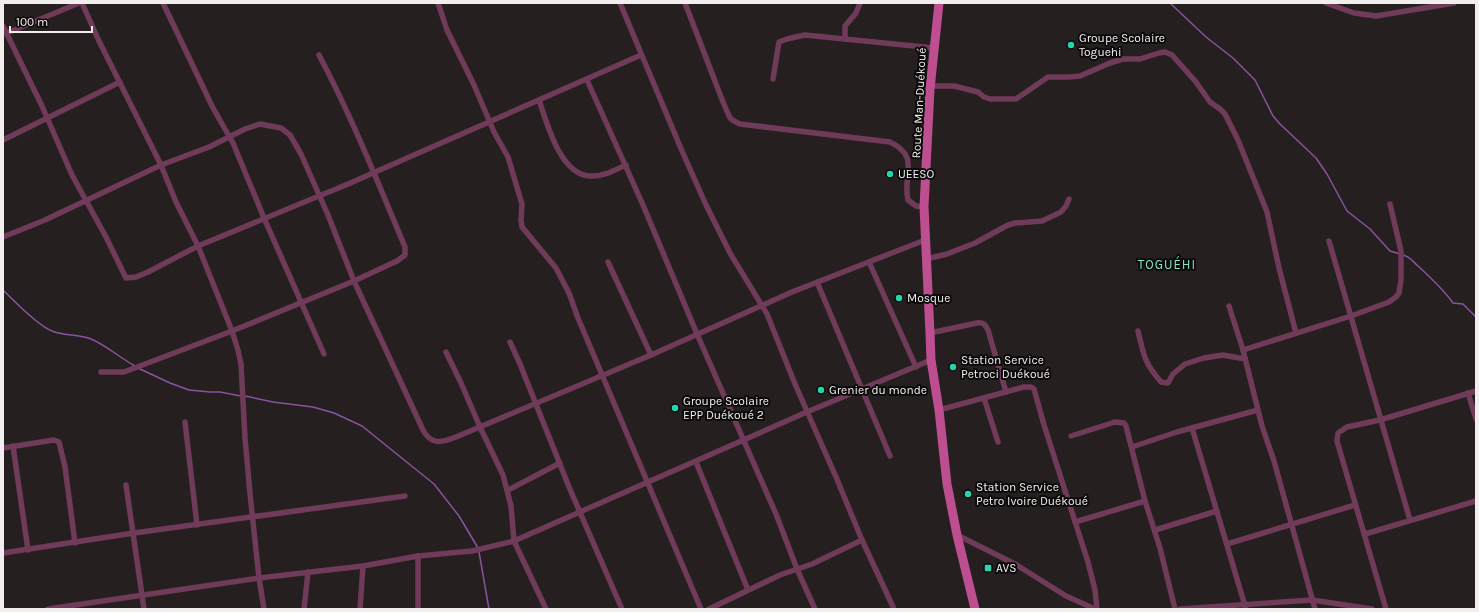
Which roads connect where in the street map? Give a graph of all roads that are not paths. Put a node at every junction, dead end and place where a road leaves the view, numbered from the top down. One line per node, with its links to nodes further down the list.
1 (79, 3): 12 (street)
2 (82, 3): 19 (street)
3 (163, 3): 24 (street)
4 (438, 3): 23 (street)
5 (620, 3): 16 (street)
6 (685, 3): 33 (street)
7 (860, 3): 13 (street)
8 (939, 3): 14 (main road, Route Man-Duékoué)
9 (1326, 3): 10 (street)
10 (1454, 3)
11 (3, 26): 12 (street)
12 (7, 33): 22 (street)
13 (845, 39): 14 (street); 17 (street)
14 (934, 48): 20 (main road, Route Man-Duékoué)
15 (319, 55): 28 (street)
16 (641, 55): 18 (street); 45 (street)
17 (773, 79)
18 (587, 80): 21 (street); 27 (street)
19 (120, 82): 22 (street); 26 (street)
20 (930, 86): 33 (main road, Route Man-Duékoué); 51 (street)
21 (539, 100): 23 (street); 27 (street)
22 (47, 119): 25 (street); 31 (street)
23 (489, 122): 28 (street); 62 (street)
24 (229, 137): 26 (street); 29 (street); 34 (street)
25 (3, 140)
26 (161, 165): 31 (street); 38 (street)
27 (626, 165): 52 (street)
28 (373, 172): 29 (street); 42 (street)
29 (319, 196): 34 (street); 42 (street)
30 (1069, 199): 39 (street)
31 (86, 201): 35 (street); 38 (street)
32 (1390, 204): 47 (street)
33 (924, 207): 36 (main road, Route Man-Duékoué)
34 (264, 218): 38 (street); 44 (street)
35 (3, 237)
36 (925, 240): 39 (main road, Route Man-Duékoué); 41 (street)
37 (1329, 241): 47 (street)
38 (198, 246): 49 (street)
39 (926, 259): 50 (main road, Route Man-Duékoué)
40 (608, 262): 57 (street)
41 (869, 262): 43 (street); 60 (street)
42 (354, 280): 44 (street); 75 (street)
43 (817, 282): 45 (street); 63 (street)
44 (302, 303): 49 (street); 56 (street)
45 (762, 304): 52 (street); 71 (street)
46 (1229, 306): 54 (street)
47 (1351, 316): 51 (street); 73 (street)
48 (1138, 330): 58 (street)
49 (232, 331): 61 (street); 95 (street)
50 (930, 333): 59 (main road, Route Man-Duékoué); 65 (street)
51 (1296, 333): 54 (street)
52 (697, 334): 57 (street); 78 (street)
53 (510, 342): 68 (street)
54 (1243, 350): 58 (street)
55 (446, 352): 75 (street)
56 (324, 354)
57 (651, 354): 62 (street)
58 (1245, 359): 70 (street)
59 (931, 360): 60 (street); 69 (main road, Route Man-Duékoué)
60 (916, 367): 63 (street)
61 (101, 372)
62 (602, 375): 68 (street); 86 (street)
63 (861, 390): 71 (street); 83 (street)
64 (1476, 391): 66 (street)
65 (1006, 392): 67 (street); 97 (street)
66 (1468, 393): 72 (street); 73 (street)
67 (984, 398): 69 (street); 79 (street)
68 (535, 404): 75 (street); 85 (street)
69 (939, 410): 103 (main road, Route Man-Duékoué)
70 (1258, 410): 76 (street); 98 (street)
71 (807, 412): 78 (street); 104 (street)
72 (1476, 419)
73 (1380, 420): 92 (street); 96 (street)
74 (185, 422): 99 (street)
75 (480, 427): 88 (street)
76 (1192, 428): 82 (street); 93 (street)
77 (1071, 436): 82 (street)
78 (744, 440): 84 (street); 112 (street)
79 (998, 442)
80 (13, 446): 81 (street); 106 (street); 108 (street)
81 (3, 448)
82 (1132, 448): 90 (street)
83 (890, 456)
84 (696, 462): 86 (street); 115 (street)
85 (560, 463): 88 (street); 94 (street)
86 (648, 483): 94 (street); 128 (street)
87 (126, 485): 101 (street)
88 (508, 490): 105 (street)
89 (405, 496): 95 (street)
90 (1144, 501): 97 (street); 100 (street)
91 (1476, 501): 96 (street)
92 (1356, 505): 98 (street); 102 (street)
93 (1216, 511): 100 (street); 107 (street)
94 (580, 512): 105 (street); 127 (street)
95 (252, 518): 99 (street); 114 (street)
96 (1410, 520): 102 (street)
97 (1075, 522): 133 (street)
98 (1291, 524): 107 (street); 117 (street)
99 (197, 525): 101 (street)
100 (1155, 530): 134 (street)
101 (134, 533): 106 (street); 116 (street)
102 (1365, 534): 138 (street)
103 (957, 535): 132 (main road, Route Man-Duékoué); 133 (street)
104 (862, 540): 112 (street); 131 (street)
105 (514, 541): 110 (street); 126 (street)
106 (75, 543): 108 (street)
107 (1227, 544): 119 (street)
108 (28, 550): 109 (street)
109 (3, 554)
110 (418, 556): 111 (street); 125 (street)
111 (363, 566): 113 (street); 124 (street)
112 (798, 569): 115 (street); 130 (street)
113 (308, 572): 114 (street); 123 (street)
114 (259, 578): 116 (street); 122 (street)
115 (748, 590): 129 (street)
116 (142, 595): 118 (street); 121 (street)
117 (1312, 600): 119 (street); 136 (street); 137 (street)
118 (73, 607): 120 (street)
119 (1246, 607): 135 (street)
120 (48, 609)
121 (144, 609)
122 (264, 609)
123 (304, 609)
124 (360, 609)
125 (418, 609)
126 (546, 609)
127 (622, 609)
128 (701, 609)
129 (709, 609)
130 (815, 609)
131 (894, 609)
132 (975, 609)
133 (1096, 609)
134 (1175, 609)
135 (1180, 609)
136 (1315, 609)
137 (1372, 609)
138 (1386, 609)

